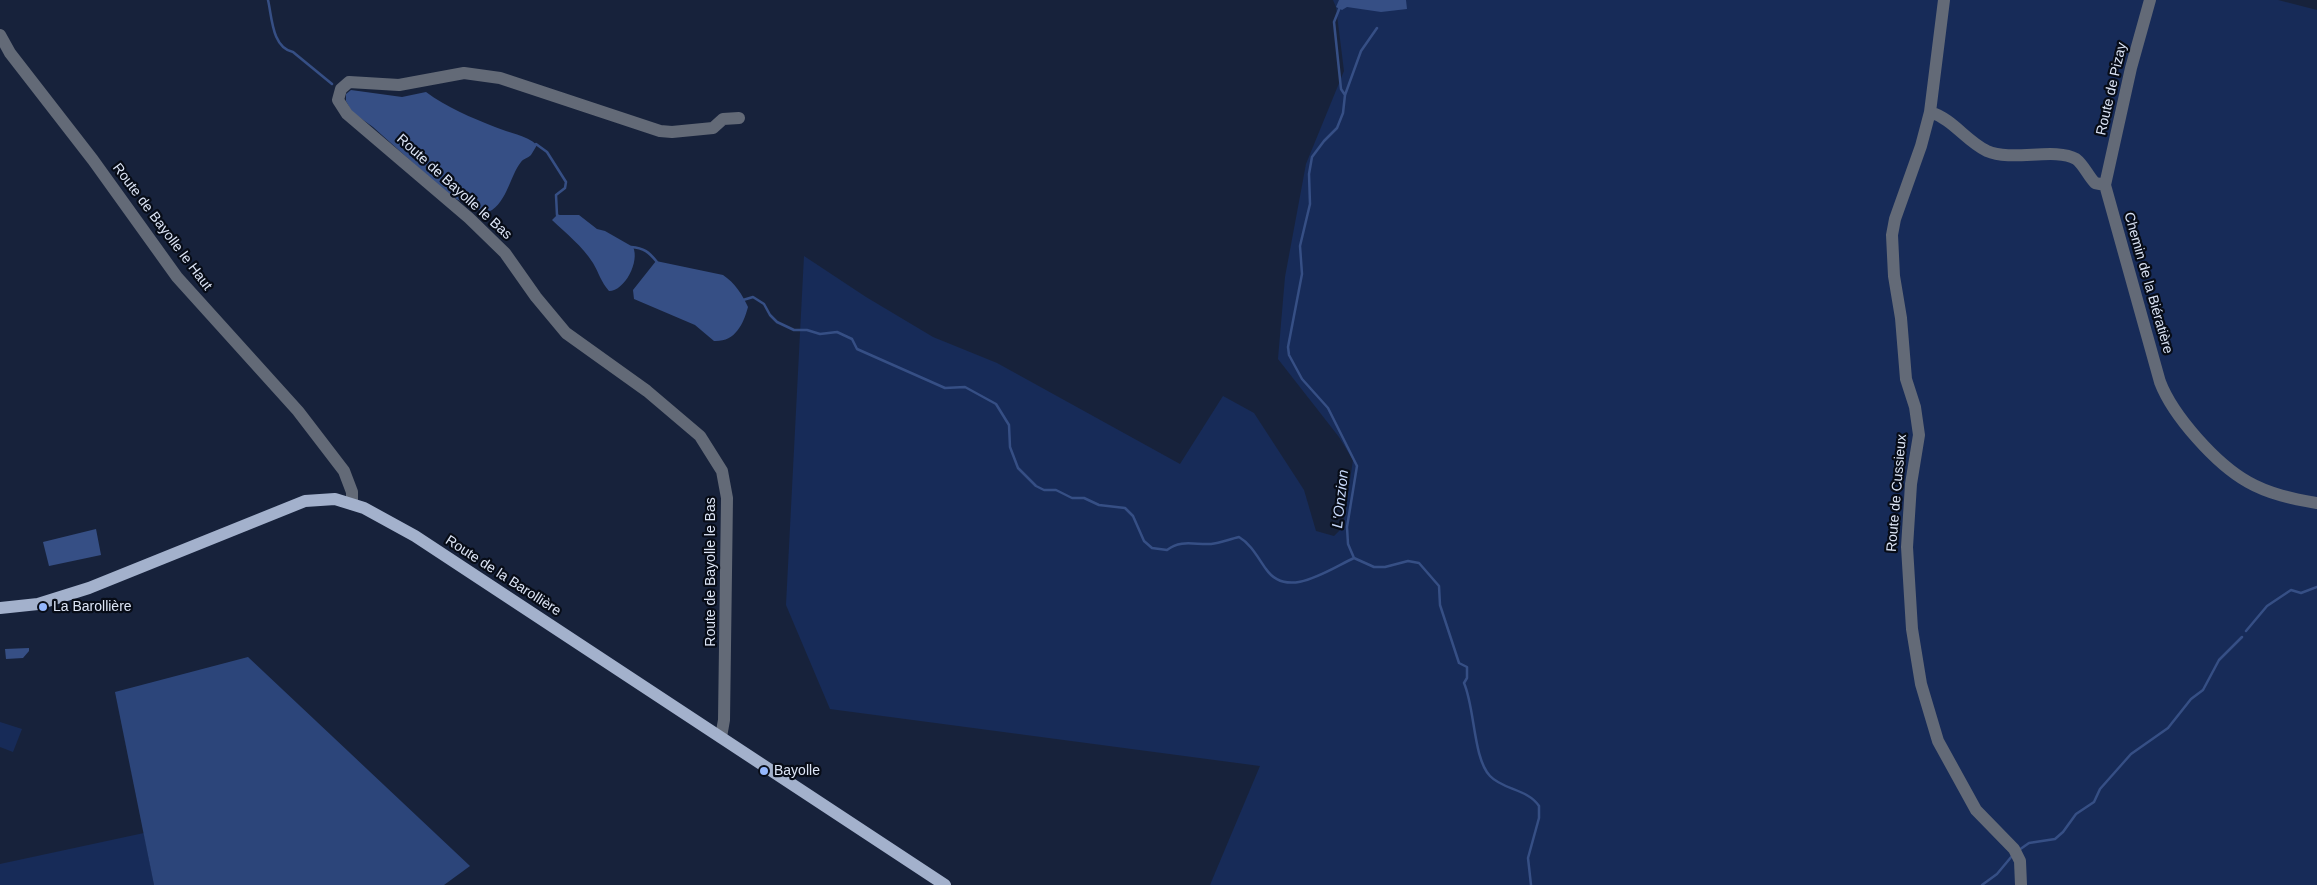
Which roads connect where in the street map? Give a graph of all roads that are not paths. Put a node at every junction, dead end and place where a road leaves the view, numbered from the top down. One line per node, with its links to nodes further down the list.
1 (1944, 0): 4 (street, Route de Cussieux)
2 (2150, 0): 6 (street, Route de Pizay)
3 (0, 35): 8 (street, Route de Bayolle le Haut)
4 (1930, 112): 6 (street); 12 (street, Route de Cussieux)
5 (739, 118): 10 (street, Route de Bayolle le Bas)
6 (2105, 185): 7 (street, Chemin de la Biératière)
7 (2317, 503)
8 (352, 504): 9 (main road, Route de la Barollière); 10 (main road, Route de la Barollière)
9 (0, 608)
10 (721, 737): 11 (main road, Route de la Barollière)
11 (945, 885)
12 (2021, 885)

